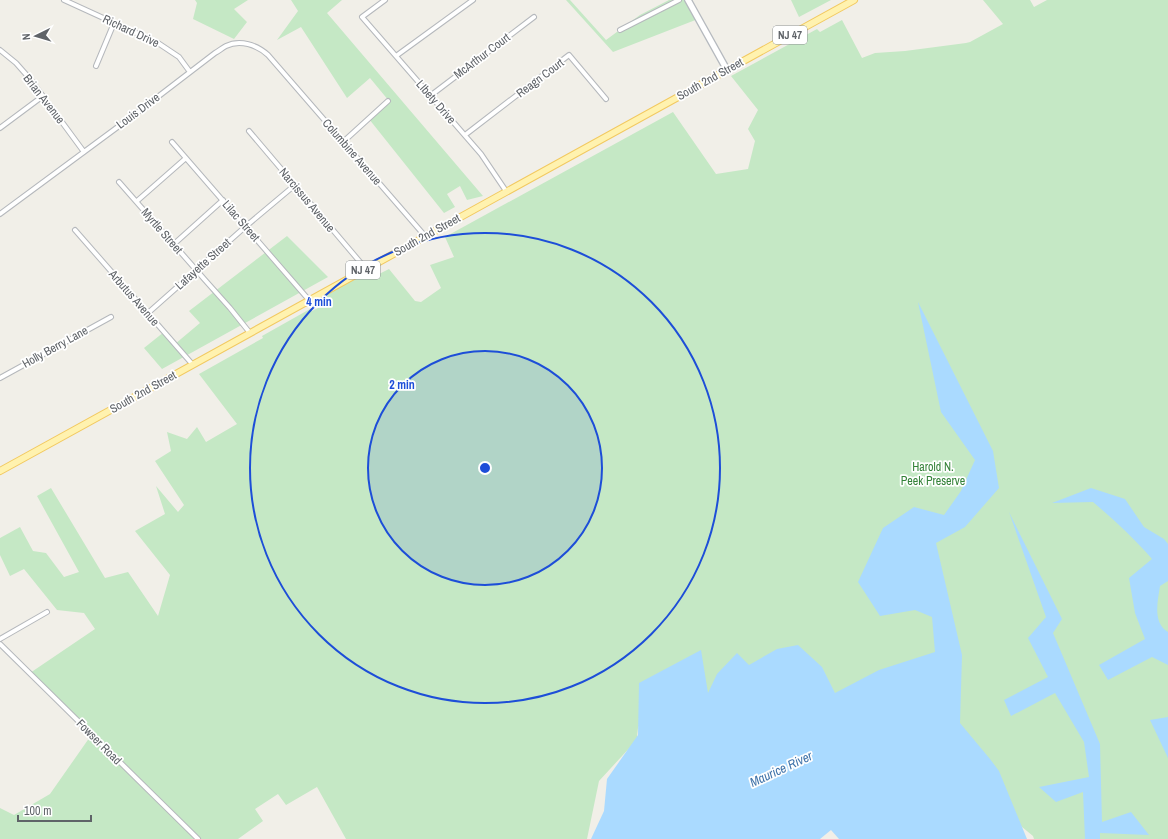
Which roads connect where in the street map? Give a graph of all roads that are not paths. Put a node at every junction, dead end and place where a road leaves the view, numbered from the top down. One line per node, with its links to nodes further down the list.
1 (64, 0): 8 (street, Richard Drive)
2 (385, 0): 11 (street, LIbety Drive)
3 (473, 0): 11 (street)
4 (679, 0): 9 (street)
5 (688, 0): 14 (main road)
6 (854, 0): 14 (main road, South 2nd Street / NJ 47)
7 (534, 16): 17 (street, McArthur Court)
8 (114, 23): 12 (street); 15 (street, Richard Drive)
9 (620, 30)
10 (0, 50): 16 (street, Brian Avenue)
11 (396, 56): 17 (street, LIbety Drive)
12 (96, 66)
13 (279, 68): 15 (street, Louis Drive); 24 (street, Columbine Avenue)
14 (727, 70): 29 (main road, South 2nd Street / NJ 47)
15 (190, 72): 25 (street, Louis Drive)
16 (42, 96): 20 (street); 25 (street, Brian Avenue)
17 (430, 96): 22 (street, LIbety Drive)
18 (606, 99): 22 (street, Reagn Court)
19 (388, 101): 24 (street)
20 (0, 128)
21 (249, 131): 28 (street, Narcissus Avenue)
22 (465, 135): 29 (street, LIbety Drive)
23 (172, 142): 26 (street, Lilac Street)
24 (343, 142): 35 (street, Columbine Avenue)
25 (84, 152): 32 (street, Louis Drive)
26 (186, 158): 30 (street, Lilac Street); 31 (street)
27 (120, 182): 31 (street, Myrtle Street)
28 (295, 185): 33 (street, Lafayette Street); 37 (street, Narcissus Avenue)
29 (506, 191): 35 (main road, South 2nd Street / NJ 47)
30 (223, 200): 33 (street, Lilac Street); 36 (street)
31 (137, 202): 36 (street, Myrtle Street)
32 (0, 214)
33 (245, 226): 38 (street, Lafayette Street); 39 (street, Lilac Street)
34 (75, 230): 40 (street, Arbutus Avenue)
35 (425, 236): 37 (main road, South 2nd Street / NJ 47)
36 (174, 244): 38 (street, Myrtle Street)
37 (366, 269): 39 (main road, South 2nd Street / NJ 47)
38 (196, 270): 40 (street, Lafayette Street); 42 (street, Myrtle Street)
39 (309, 300): 42 (main road, South 2nd Street / NJ 47)
40 (148, 313): 43 (street, Arbutus Avenue)
41 (111, 317): 44 (street, Holly Berry Lane)
42 (250, 333): 43 (main road, South 2nd Street / NJ 47)
43 (193, 365): 45 (main road, South 2nd Street / NJ 47)
44 (0, 378)
45 (0, 471)
46 (47, 612): 47 (street)
47 (0, 640)
48 (0, 644): 49 (street, Fowser Road)
49 (198, 839)

